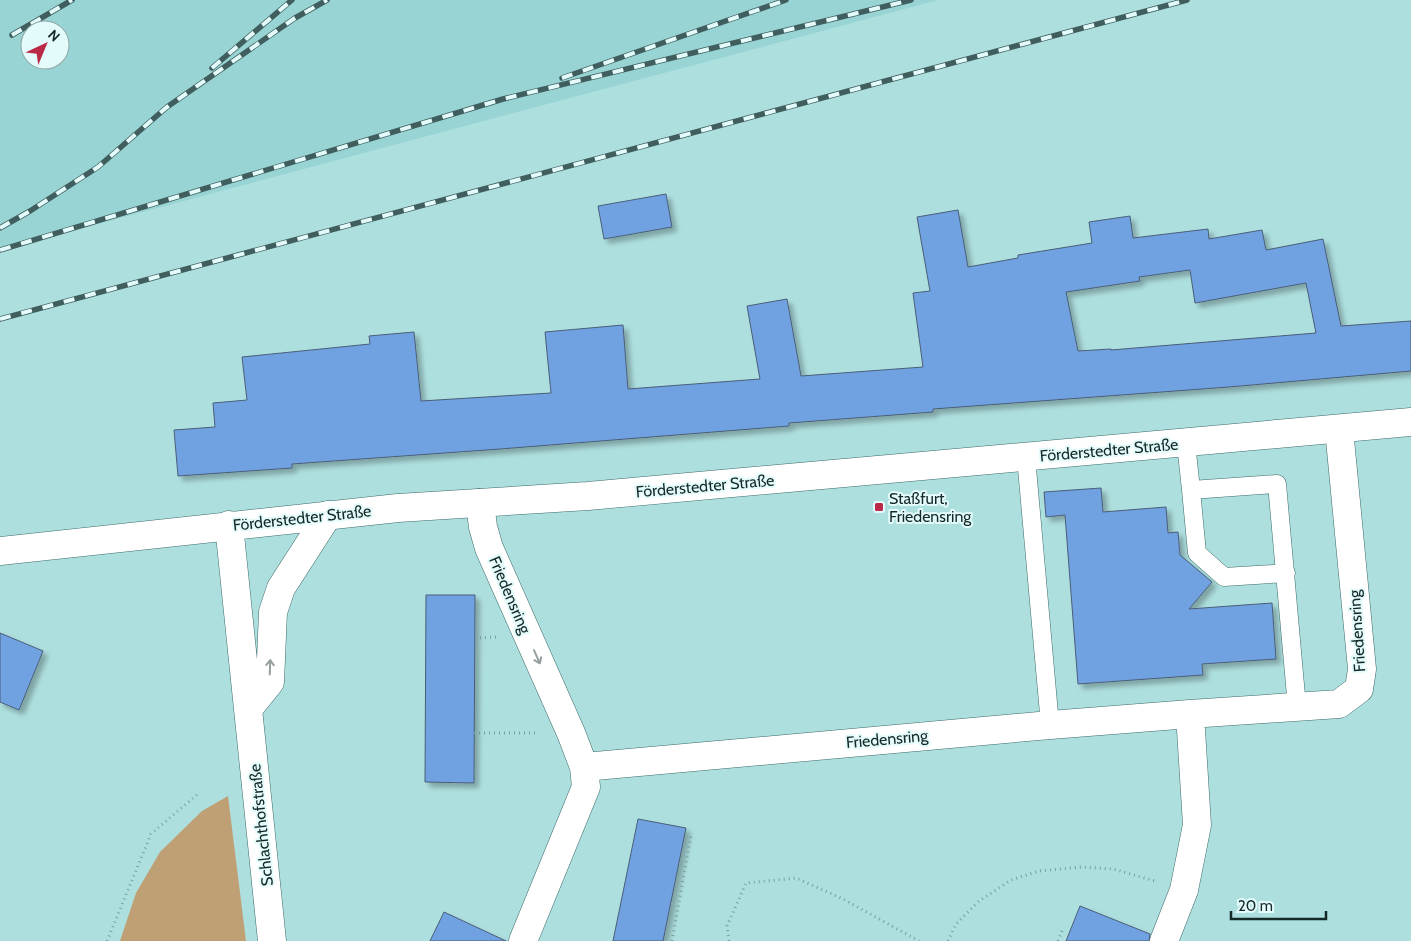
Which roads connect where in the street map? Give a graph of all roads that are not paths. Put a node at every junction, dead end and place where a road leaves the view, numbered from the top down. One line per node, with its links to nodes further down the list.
1 (1411, 422): 2 (street, Förderstedter Straße)
2 (1339, 429): 3 (street, Förderstedter Straße); 11 (street, Friedensring)
3 (1186, 443): 4 (street, Förderstedter Straße); 5 (lane)
4 (1026, 457): 6 (street, Förderstedter Straße); 14 (lane)
5 (1191, 490): 10 (lane); 10 (lane)
6 (480, 503): 7 (street, Förderstedter Straße); 15 (street, Friedensring, one-way to 15)
7 (328, 515): 8 (street, Förderstedter Straße); 12 (street, one-way to 7)
8 (229, 525): 9 (street, Förderstedter Straße); 12 (street, Schlachthofstraße)
9 (0, 551)
10 (1286, 573): 11 (lane)
11 (1297, 707): 13 (street, Friedensring)
12 (249, 708): 16 (street, Schlachthofstraße)
13 (1190, 714): 14 (street, Friedensring); 18 (street)
14 (1050, 725): 15 (street, Friedensring)
15 (584, 767): 17 (street, Friedensring)
16 (272, 941)
17 (523, 941)
18 (1164, 941)

